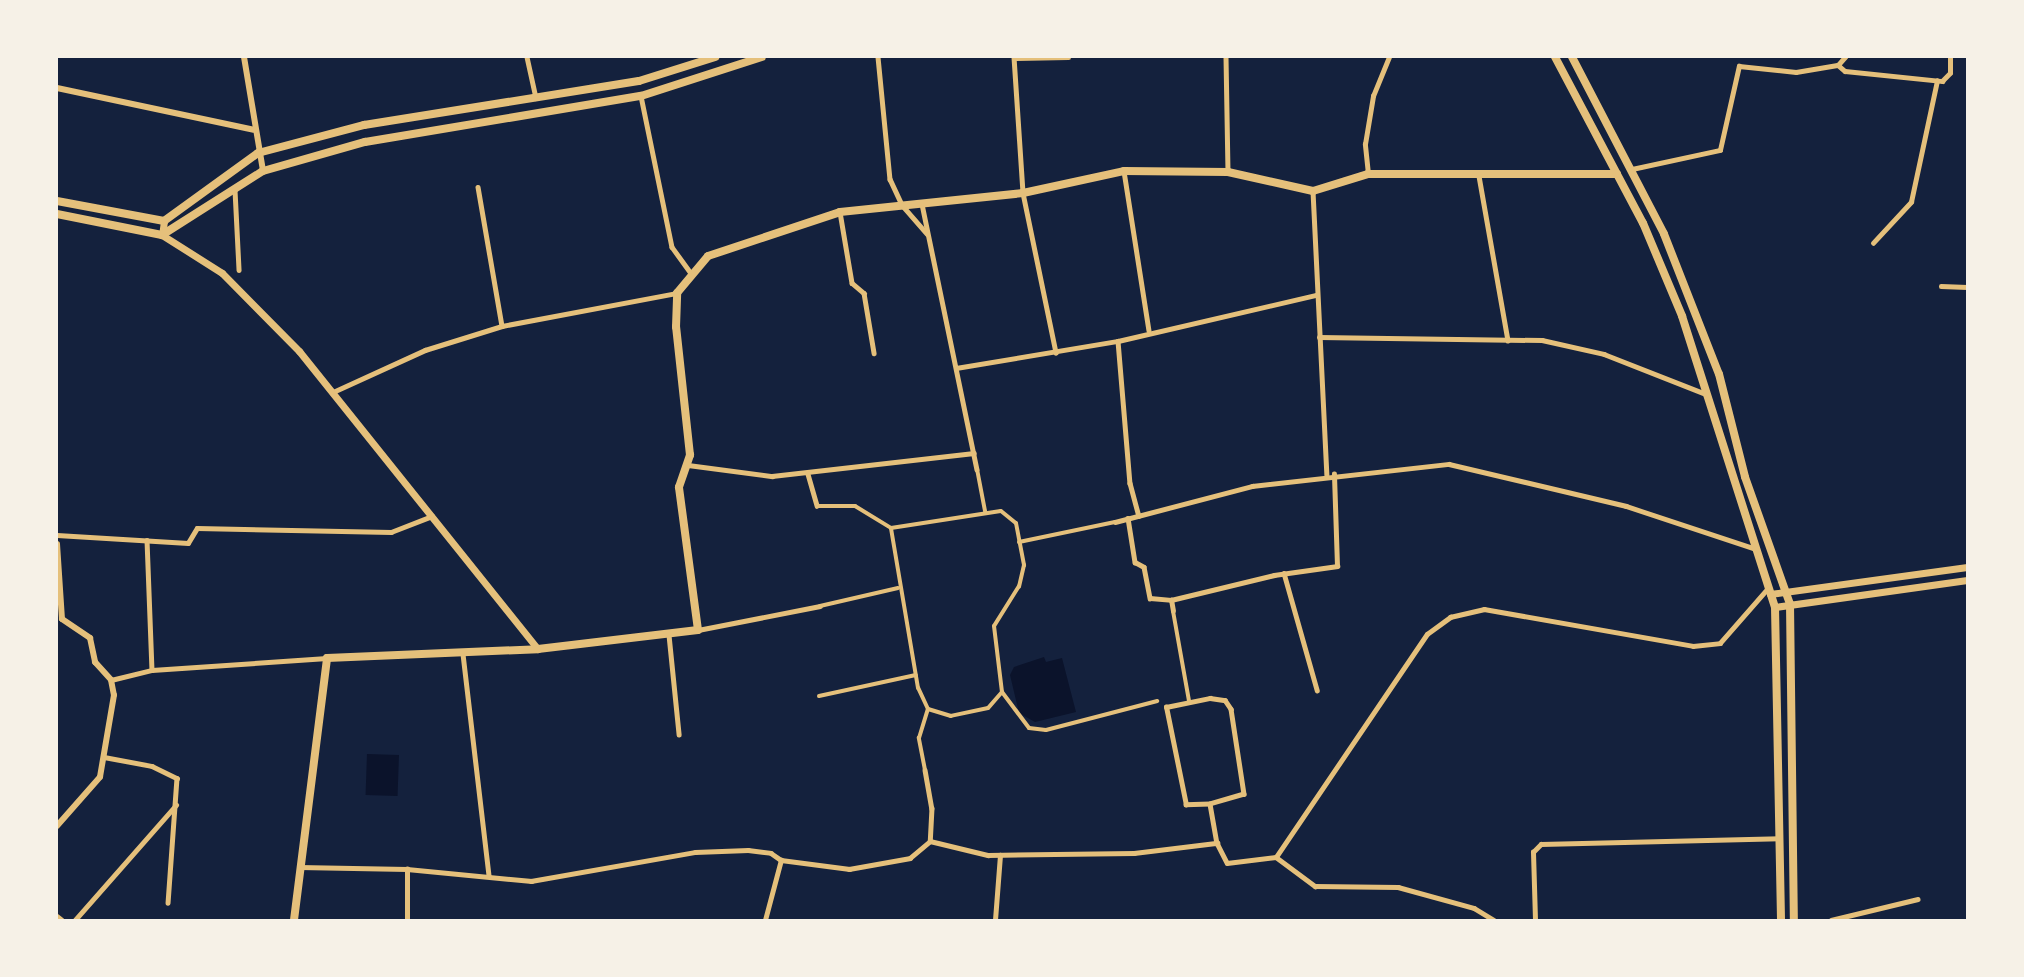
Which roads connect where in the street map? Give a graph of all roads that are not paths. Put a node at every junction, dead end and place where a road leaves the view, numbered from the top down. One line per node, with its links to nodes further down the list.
1 (244, 57): 20 (street)
2 (527, 57): 19 (street)
3 (715, 57): 14 (main road)
4 (762, 57): 18 (main road)
5 (878, 57): 35 (street)
6 (1068, 57): 13 (street)
7 (1226, 57): 25 (street)
8 (1389, 57): 26 (street)
9 (1555, 57): 27 (highway)
10 (1572, 57): 22 (highway)
11 (1845, 57): 15 (street)
12 (1950, 57): 16 (street)
13 (1014, 58): 32 (street)
14 (704, 59): 19 (main road)
15 (1838, 65): 16 (street); 22 (street)
16 (1937, 81): 41 (street)
17 (57, 88): 20 (street)
18 (641, 96): 23 (main road); 43 (street)
19 (536, 99): 21 (main road)
20 (254, 130): 21 (street)
21 (258, 153): 23 (street); 38 (main road)
22 (1632, 169): 81 (highway)
23 (263, 171): 30 (main road)
24 (1124, 171): 25 (main road); 32 (main road); 49 (street)
25 (1228, 172): 31 (main road)
26 (1368, 174): 28 (main road); 31 (main road)
27 (1617, 174): 28 (main road); 57 (highway)
28 (1479, 176): 51 (street)
29 (478, 187): 48 (street)
30 (235, 190): 39 (main road); 42 (street)
31 (1313, 191): 47 (street)
32 (1023, 194): 34 (main road); 54 (street)
33 (57, 201): 38 (main road)
34 (922, 204): 35 (main road); 40 (street)
35 (902, 205): 36 (main road); 40 (street)
36 (840, 212): 43 (main road); 53 (street)
37 (57, 214): 39 (main road)
38 (164, 221): 39 (main road)
39 (162, 235): 56 (main road)
40 (928, 237): 55 (street)
41 (1873, 243)
42 (239, 270)
43 (691, 273): 46 (main road)
44 (1941, 286): 45 (street)
45 (1967, 287)
46 (677, 293): 48 (street); 59 (main road)
47 (1315, 296): 49 (street); 50 (street)
48 (502, 326): 56 (street)
49 (1149, 330): 52 (street)
50 (1319, 337): 51 (street); 63 (street)
51 (1508, 340): 57 (street)
52 (1118, 341): 54 (street); 67 (street)
53 (874, 353)
54 (1056, 353): 55 (street)
55 (956, 368): 58 (street)
56 (333, 392): 66 (main road)
57 (1711, 396): 75 (highway)
58 (974, 453): 60 (street); 61 (street)
59 (688, 465): 61 (street); 87 (main road)
60 (977, 469): 65 (street)
61 (808, 474): 64 (street)
62 (1334, 474): 63 (street); 75 (street); 77 (street)
63 (1327, 475): 67 (street)
64 (855, 506): 70 (street)
65 (985, 511): 70 (street); 73 (street)
66 (432, 516): 72 (street); 89 (main road)
67 (1139, 516): 68 (street)
68 (1128, 518): 69 (street); 82 (street)
69 (1114, 522): 73 (street)
70 (891, 528): 79 (street)
71 (57, 535): 72 (street)
72 (147, 540): 92 (street)
73 (1019, 543): 96 (street)
74 (57, 544): 94 (street)
75 (1756, 549): 80 (highway)
76 (1967, 567): 81 (main road)
77 (1284, 573): 82 (street); 95 (street)
78 (1967, 580): 83 (main road)
79 (898, 588): 84 (street); 93 (street)
80 (1769, 591): 81 (main road); 85 (highway); 111 (street)
81 (1785, 591): 83 (highway)
82 (1171, 600): 86 (street)
83 (1790, 604): 85 (main road); 128 (highway)
84 (820, 606): 87 (street)
85 (1775, 607): 107 (highway)
86 (1173, 611): 99 (street)
87 (698, 630): 88 (main road)
88 (669, 635): 89 (main road); 101 (street)
89 (538, 649): 90 (main road)
90 (463, 654): 91 (main road); 115 (street)
91 (327, 658): 92 (street); 113 (main road)
92 (152, 670): 94 (street)
93 (916, 675): 97 (street); 100 (street)
94 (111, 680): 102 (street)
95 (1317, 690)
96 (1002, 692): 98 (street); 100 (street)
97 (819, 696)
98 (1157, 701)
99 (1189, 701): 105 (street); 105 (street)
100 (928, 709): 103 (street)
101 (679, 734)
102 (104, 757): 104 (street); 106 (street)
103 (925, 770): 108 (street)
104 (176, 804): 117 (street); 120 (street)
105 (1210, 804): 109 (street)
106 (57, 826)
107 (1779, 838): 126 (street); 127 (highway)
108 (930, 841): 110 (street); 112 (street)
109 (1217, 843): 110 (street); 111 (street)
110 (1000, 855): 124 (street)
111 (1276, 857): 125 (street)
112 (782, 861): 115 (street); 123 (street)
113 (299, 867): 114 (street); 121 (main road)
114 (408, 869): 115 (street); 122 (street)
115 (489, 875)
116 (1918, 899): 129 (street)
117 (168, 903)
118 (57, 916): 119 (street)
119 (62, 920)
120 (75, 920)
121 (294, 920)
122 (407, 920)
123 (765, 920)
124 (995, 920)
125 (1494, 920)
126 (1535, 920)
127 (1781, 920)
128 (1794, 920)
129 (1831, 920)

